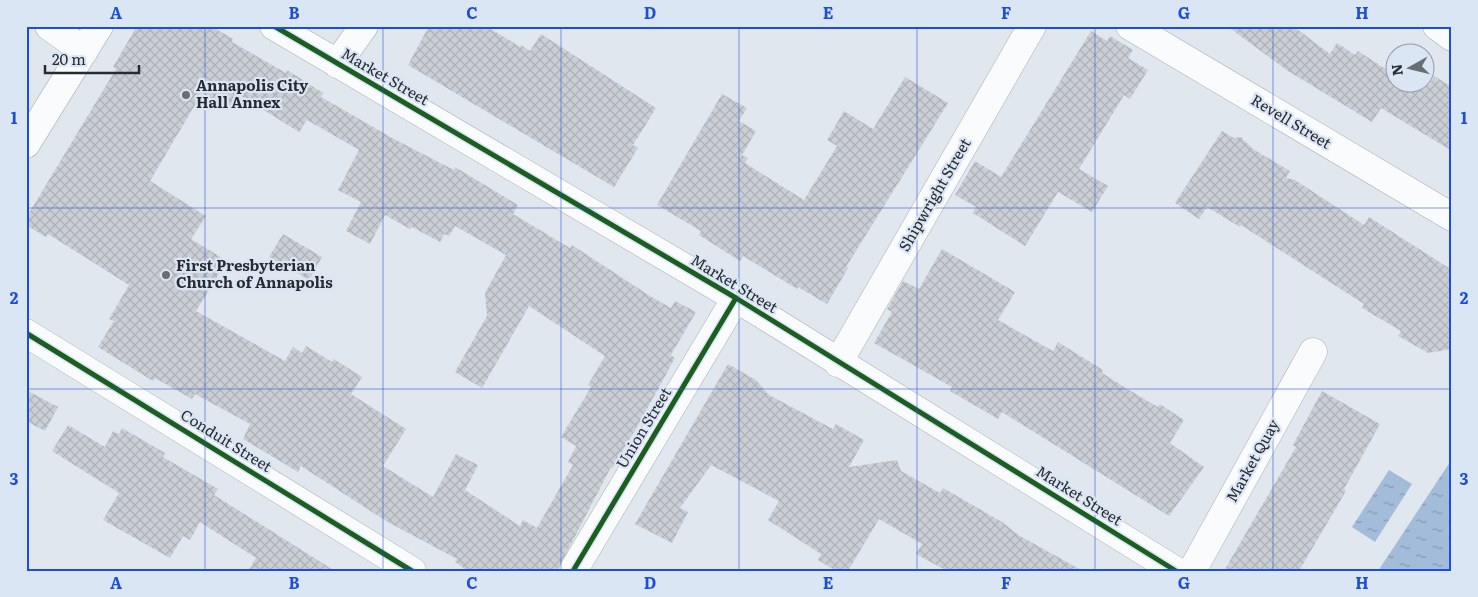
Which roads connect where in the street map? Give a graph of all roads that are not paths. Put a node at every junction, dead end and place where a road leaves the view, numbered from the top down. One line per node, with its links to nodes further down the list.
1 (50, 26): 9 (street)
2 (100, 26): 9 (street)
3 (274, 26): 10 (street, Market Street)
4 (364, 26): 10 (street)
5 (1032, 26): 16 (street, Shipwright Street)
6 (1130, 26): 12 (street, Revell Street)
7 (1437, 26): 8 (street)
8 (1452, 37)
9 (84, 51): 11 (street)
10 (337, 64): 13 (street, Market Street)
11 (26, 144)
12 (1452, 217)
13 (736, 298): 16 (street, Market Street); 18 (street, Union Street)
14 (26, 333): 17 (street, Conduit Street)
15 (1313, 352): 20 (street, Market Quay)
16 (838, 363): 19 (street, Market Street)
17 (412, 571)
18 (574, 571)
19 (1176, 571)
20 (1192, 571)

